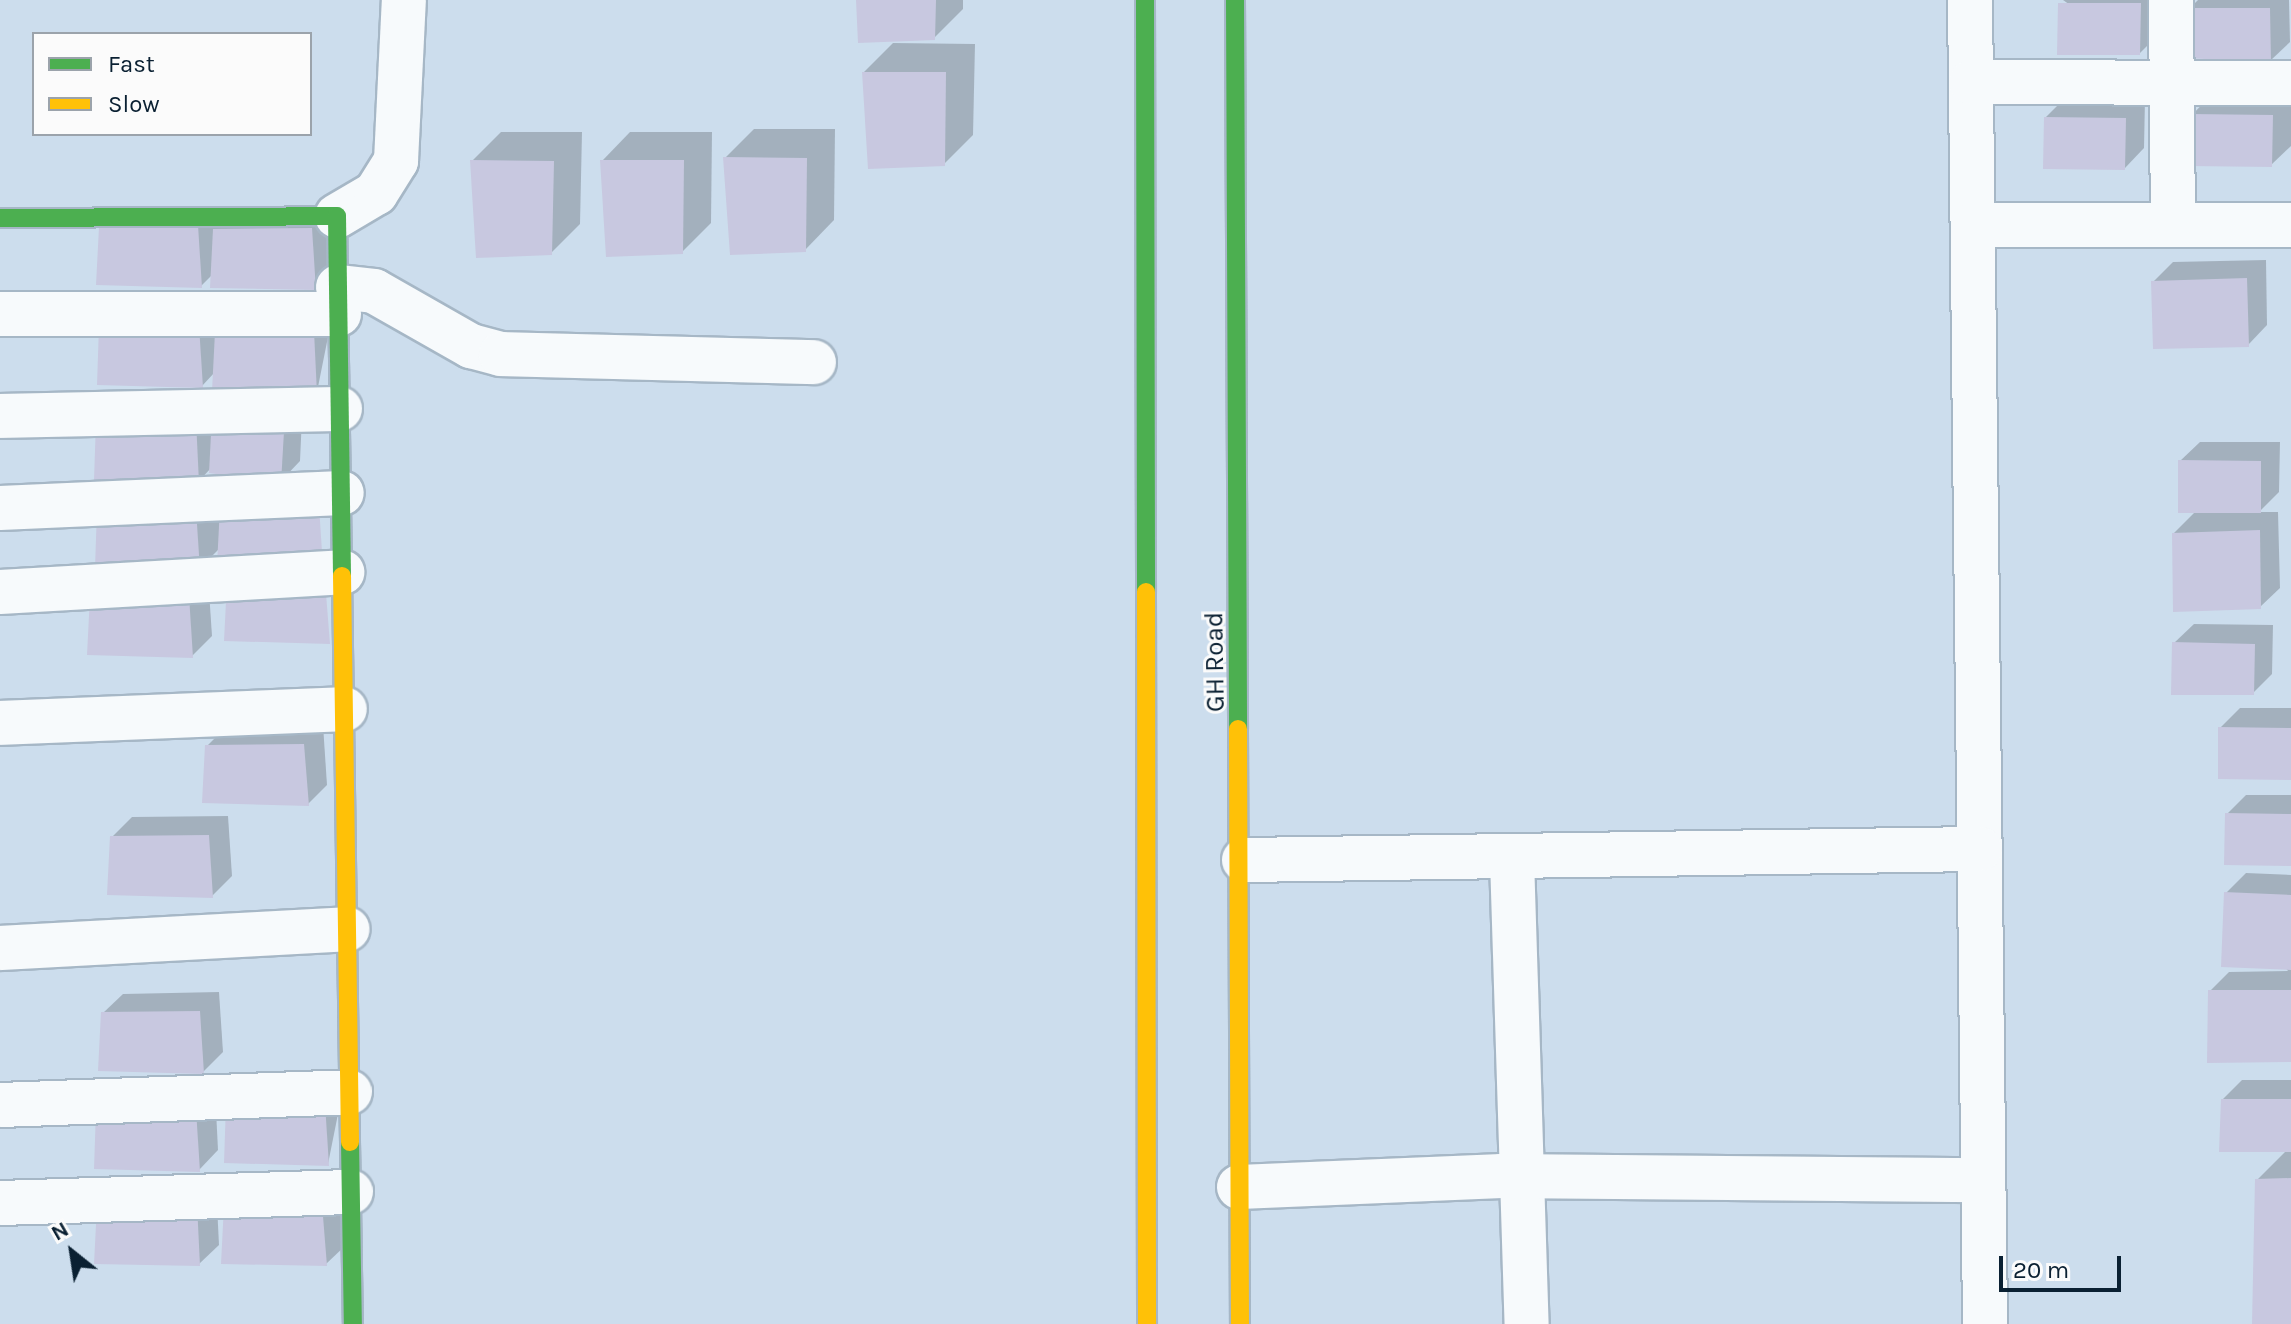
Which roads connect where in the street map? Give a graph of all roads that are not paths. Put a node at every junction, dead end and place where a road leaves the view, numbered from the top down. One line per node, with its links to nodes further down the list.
1 (404, 0): 9 (street)
2 (1145, 0): 38 (main road)
3 (1235, 0): 27 (main road, GH Road)
4 (1970, 0): 6 (street)
5 (2171, 0): 7 (street)
6 (1971, 82): 7 (street); 11 (street)
7 (2174, 83): 8 (street); 12 (street)
8 (2291, 83)
9 (337, 216): 10 (main road); 14 (main road)
10 (0, 218)
11 (1973, 225): 12 (street); 25 (street)
12 (2173, 225): 13 (street)
13 (2291, 225)
14 (339, 300): 15 (street); 16 (street); 17 (main road)
15 (0, 314)
16 (814, 362)
17 (340, 409): 18 (street); 19 (main road)
18 (0, 416)
19 (342, 493): 20 (street); 21 (main road)
20 (0, 508)
21 (342, 572): 22 (street); 23 (main road)
22 (0, 592)
23 (345, 709): 24 (street); 28 (main road)
24 (0, 723)
25 (1980, 849): 26 (street); 33 (street)
26 (1512, 859): 27 (street); 32 (street)
27 (1244, 860): 34 (main road, GH Road)
28 (347, 929): 29 (street); 30 (main road)
29 (0, 948)
30 (350, 1092): 31 (street); 35 (main road)
31 (0, 1105)
32 (1528, 1176): 33 (street); 34 (street); 40 (street)
33 (1983, 1180): 41 (street)
34 (1239, 1187): 39 (main road, GH Road)
35 (351, 1192): 36 (street); 37 (main road)
36 (0, 1203)
37 (353, 1324)
38 (1147, 1324)
39 (1240, 1324)
40 (1527, 1324)
41 (1985, 1324)

